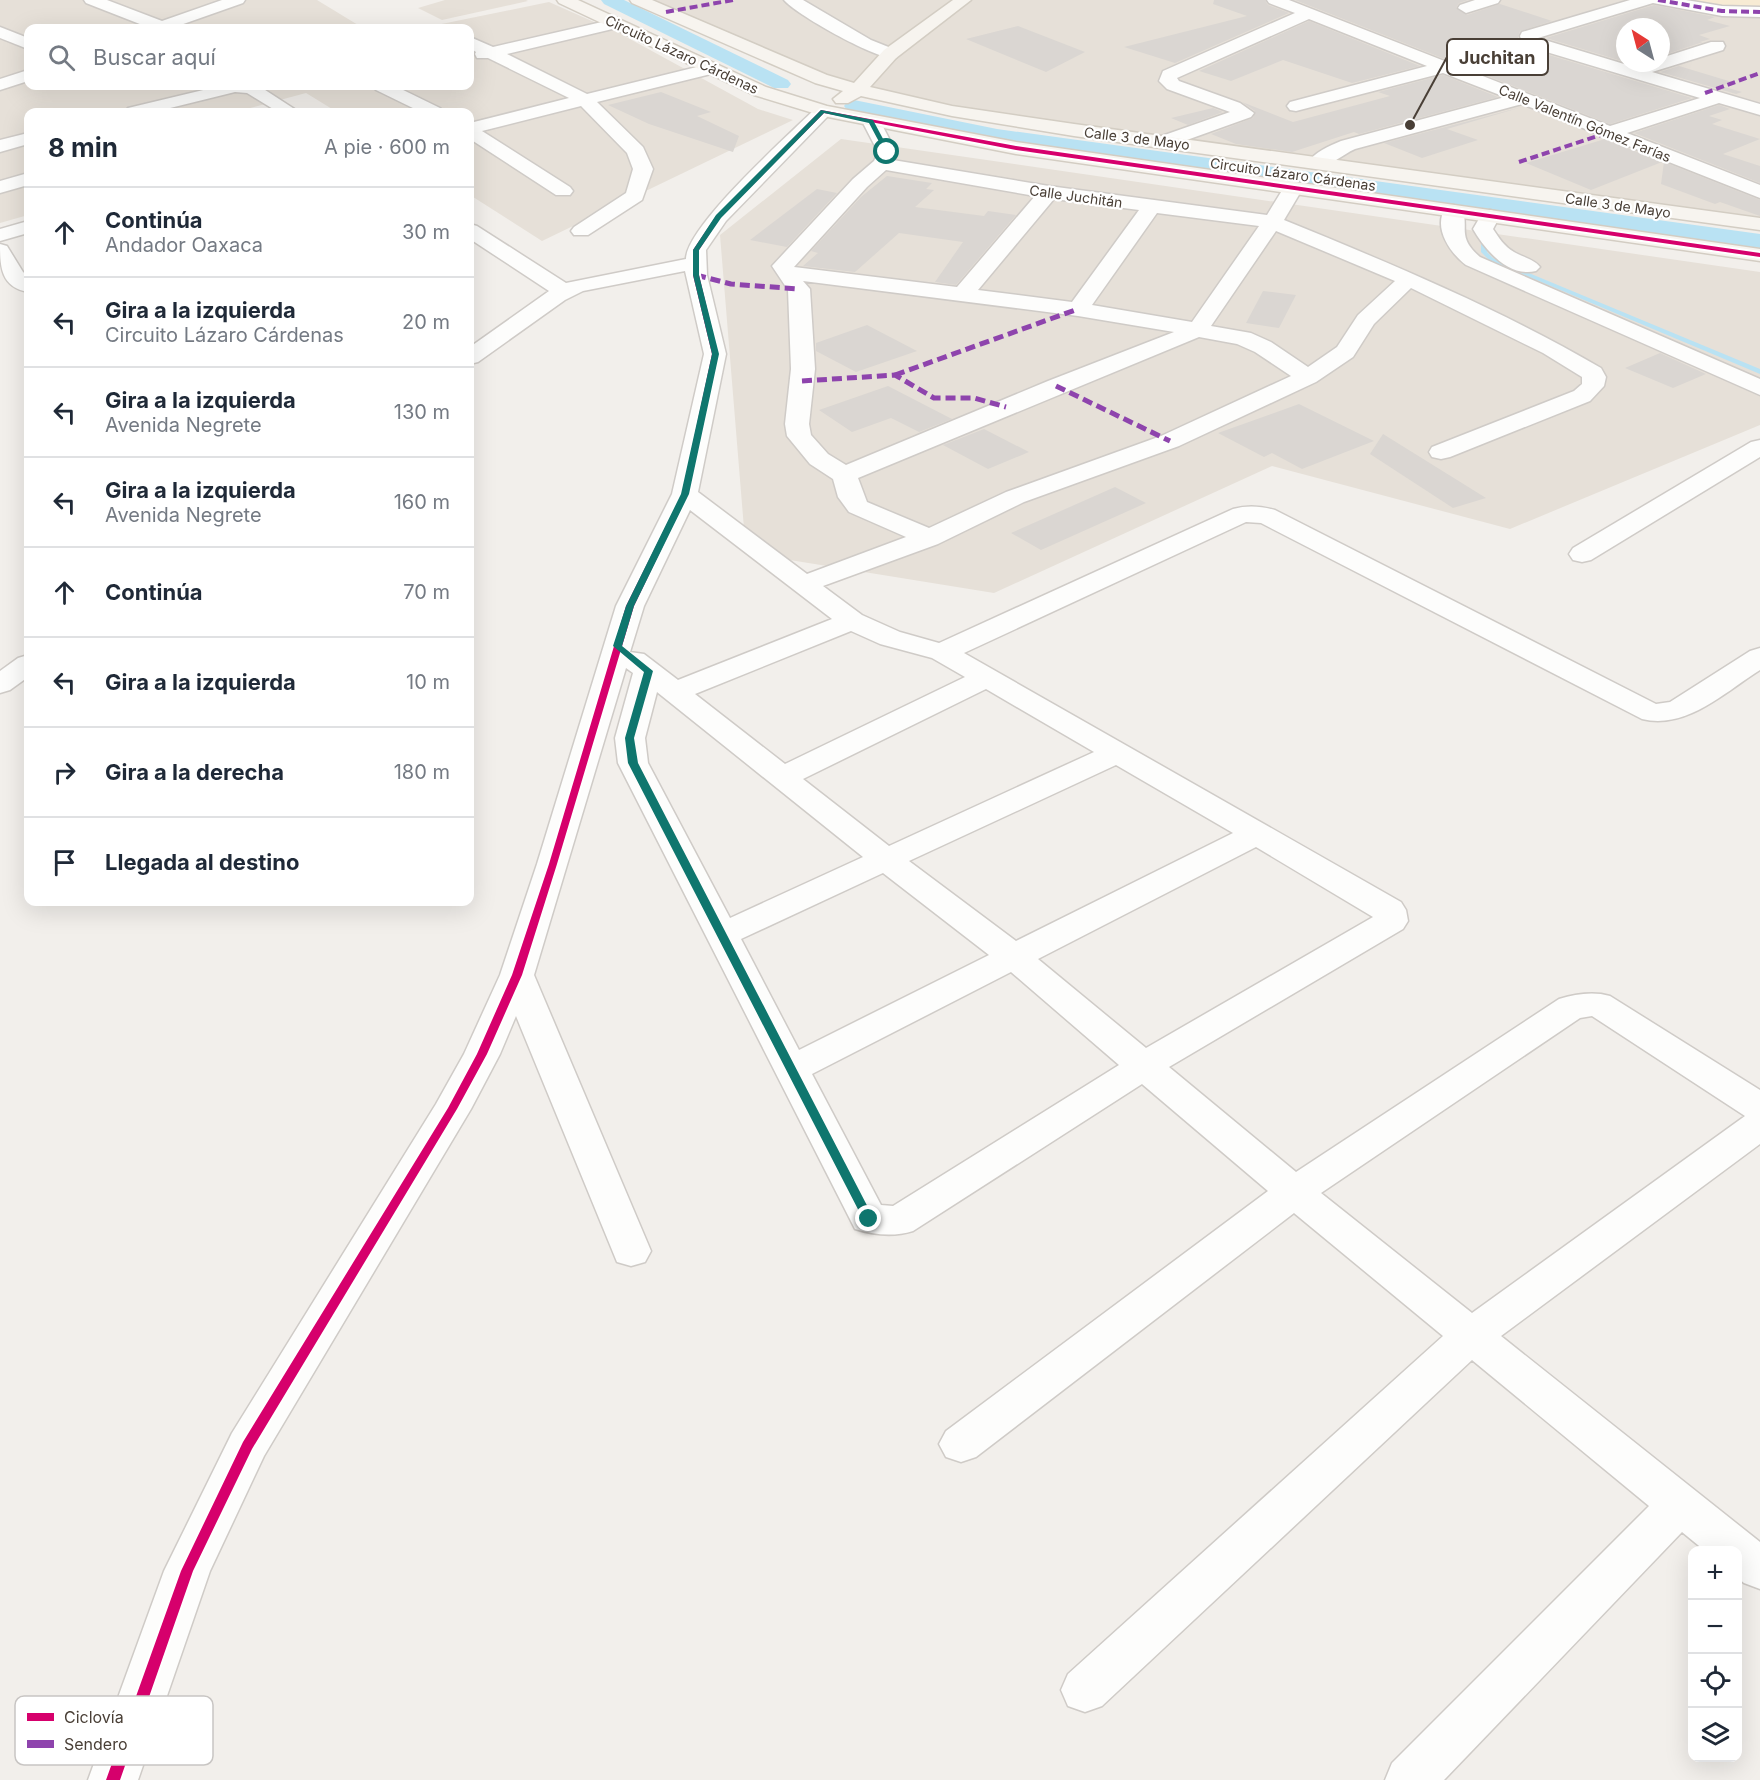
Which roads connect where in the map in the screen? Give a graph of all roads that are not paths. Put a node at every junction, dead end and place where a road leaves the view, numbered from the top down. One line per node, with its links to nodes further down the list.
1 (92, 0): 14 (street)
2 (237, 0): 15 (street)
3 (565, 0): 16 (street, Circuito Lázaro Cárdenas)
4 (638, 0): 31 (street, Calle 3 de Mayo)
5 (792, 0): 22 (street)
6 (963, 0): 22 (street)
7 (1275, 0): 13 (street, Calle Valentín Gómez Farías)
8 (1492, 0): 11 (street)
9 (1647, 0): 27 (street)
10 (1658, 0): 12 (street)
11 (1466, 8)
12 (1760, 12)
13 (1310, 13): 28 (street, Calle Valentín Gómez Farías); 53 (street)
14 (150, 24)
15 (171, 24)
16 (615, 24): 21 (street); 29 (street, Circuito Lázaro Cárdenas)
17 (0, 32): 18 (street)
18 (24, 42)
19 (474, 44): 21 (street)
20 (1717, 46): 25 (street)
21 (489, 52): 23 (street); 41 (street)
22 (890, 54): 24 (street); 38 (street)
23 (474, 56)
24 (857, 61)
25 (1670, 61)
26 (835, 66): 31 (street)
27 (1616, 66)
28 (1444, 67): 40 (street, Calle Valentín Gómez Farías); 42 (street)
29 (709, 69): 37 (street, Circuito Lázaro Cárdenas); 41 (street)
30 (1636, 72): 39 (street)
31 (808, 74): 37 (street); 38 (street, Calle 3 de Mayo)
32 (24, 76): 33 (street)
33 (0, 85)
34 (223, 90): 43 (street)
35 (254, 90): 44 (street)
36 (390, 90): 45 (street)
37 (760, 90): 47 (street, Circuito Lázaro Cárdenas)
38 (858, 90): 47 (street); 53 (street, Calle 3 de Mayo)
39 (1720, 97): 46 (street); 50 (street)
40 (1524, 98): 50 (street, Calle Valentín Gómez Farías); 56 (street)
41 (586, 100): 49 (street); 69 (street)
42 (1296, 106)
43 (150, 108)
44 (284, 108)
45 (426, 108)
46 (1760, 110)
47 (823, 111): 48 (street, Circuito Lázaro Cárdenas); 76 (street)
48 (871, 121): 55 (street); 59 (street, Circuito Lázaro Cárdenas)
49 (474, 129)
50 (1610, 132): 62 (street, Calle Valentín Gómez Farías)
51 (474, 133): 60 (street)
52 (24, 140): 54 (street)
53 (1163, 141): 56 (street, Calle 3 de Mayo)
54 (0, 146)
55 (882, 164): 61 (street, Calle Juchitán); 77 (street)
56 (1317, 164): 67 (street, Calle 3 de Mayo)
57 (24, 180): 58 (street)
58 (0, 186)
59 (1293, 188): 64 (street, Circuito Lázaro Cárdenas); 66 (street)
60 (563, 191)
61 (1048, 192): 63 (street, Calle Juchitán); 81 (street)
62 (1760, 192)
63 (1152, 206): 66 (street, Calle Juchitán); 82 (street)
64 (1453, 211): 65 (street, Circuito Lázaro Cárdenas); 87 (street)
65 (1490, 216): 75 (street, Circuito Lázaro Cárdenas); 84 (street)
66 (1271, 222): 78 (street, Calle Juchitán); 83 (street)
67 (1760, 225)
68 (24, 228): 71 (street)
69 (581, 231)
70 (474, 233): 72 (street)
71 (0, 235)
72 (491, 244): 74 (street); 80 (street)
73 (0, 250): 79 (street)
74 (474, 250)
75 (1760, 255)
76 (696, 263): 80 (street); 91 (street)
77 (785, 272): 81 (street); 90 (street)
78 (1409, 279): 86 (street); 89 (street, Calle Juchitán)
79 (24, 280)
80 (565, 292): 85 (street)
81 (962, 295): 82 (street)
82 (1078, 309): 83 (street)
83 (1198, 329): 86 (street); 90 (street)
84 (1706, 341)
85 (474, 354)
86 (1308, 377): 92 (street)
87 (1760, 388)
88 (1760, 447): 93 (street)
89 (1441, 452)
90 (844, 475): 92 (street)
91 (685, 494): 94 (street); 96 (street)
92 (930, 538): 94 (street)
93 (1582, 554)
94 (804, 584): 95 (street)
95 (852, 621): 97 (street); 101 (street)
96 (618, 646): 101 (street); 109 (street)
97 (942, 652): 98 (street); 100 (street)
98 (1760, 657)
99 (24, 667): 102 (street)
100 (986, 678): 103 (street); 104 (street)
101 (662, 682): 104 (street); 107 (street)
102 (0, 684)
103 (1117, 753): 105 (street); 106 (street)
104 (781, 778): 106 (street)
105 (1257, 834): 108 (street); 110 (street)
106 (884, 858): 107 (street); 108 (street)
107 (722, 935): 111 (street)
108 (1013, 957): 110 (street); 111 (street)
109 (517, 975): 115 (street); 121 (street)
110 (1144, 1066): 111 (street); 114 (street)
111 (791, 1069)
112 (1760, 1108): 114 (street)
113 (1760, 1125): 116 (street)
114 (1294, 1192): 116 (street); 117 (street)
115 (631, 1251)
116 (1472, 1335): 118 (street); 120 (street)
117 (961, 1444)
118 (1681, 1503): 119 (street); 124 (street)
119 (1760, 1569)
120 (1085, 1690)
121 (142, 1696)
122 (117, 1765): 123 (street)
123 (112, 1780)
124 (1410, 1780)

